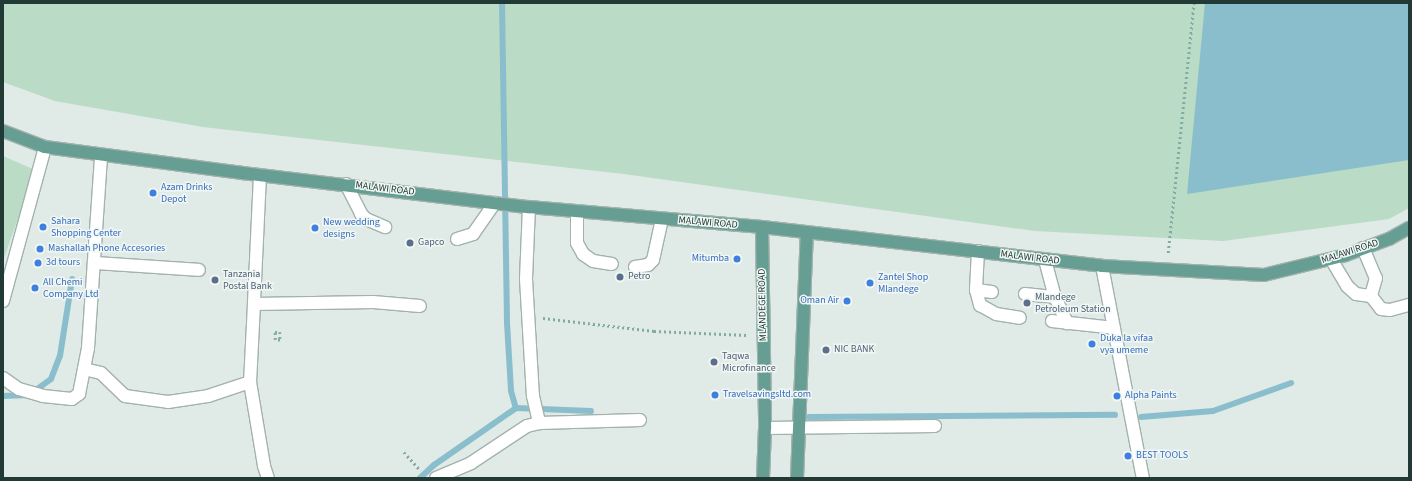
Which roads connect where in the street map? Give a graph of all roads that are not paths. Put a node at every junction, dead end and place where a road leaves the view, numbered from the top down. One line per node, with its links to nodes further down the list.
1 (3, 131): 2 (main road, MALAWI ROAD)
2 (45, 147): 3 (main road, MALAWI ROAD); 29 (street)
3 (101, 155): 4 (main road, MALAWI ROAD); 19 (street)
4 (260, 175): 5 (main road, MALAWI ROAD); 30 (street)
5 (346, 184): 6 (main road, MALAWI ROAD); 10 (street)
6 (495, 203): 7 (main road, MALAWI ROAD); 14 (street)
7 (529, 207): 8 (main road, MALAWI ROAD); 40 (street)
8 (577, 211): 9 (main road, MALAWI ROAD); 20 (street)
9 (662, 219): 11 (main road, MALAWI ROAD); 22 (street)
10 (385, 227)
11 (762, 227): 13 (main road, MALAWI ROAD); 44 (main road, MLANDEGE ROAD)
12 (1409, 228): 15 (main road, MALAWI ROAD)
13 (806, 232): 16 (main road, MALAWI ROAD); 43 (main road)
14 (457, 239)
15 (1363, 248): 17 (main road, MALAWI ROAD); 27 (street)
16 (978, 251): 18 (main road, MALAWI ROAD); 24 (street)
17 (1331, 259): 21 (main road, MALAWI ROAD); 27 (street)
18 (1045, 260): 21 (main road, MALAWI ROAD); 28 (street)
19 (94, 263): 23 (street); 37 (street)
20 (612, 264)
21 (1102, 266): 36 (street)
22 (635, 267)
23 (199, 270)
24 (976, 290): 25 (street); 33 (street)
25 (992, 292)
26 (1025, 294): 28 (street)
27 (1371, 296): 32 (street)
28 (1055, 297): 35 (street)
29 (3, 301)
30 (254, 304): 31 (street); 39 (street)
31 (420, 306)
32 (1409, 306)
33 (1020, 318)
34 (1052, 322): 35 (street)
35 (1067, 324): 36 (street)
36 (1114, 328): 49 (street)
37 (84, 369): 38 (street); 39 (street)
38 (3, 378)
39 (250, 382): 45 (street)
40 (537, 418): 41 (street); 46 (street)
41 (640, 420)
42 (935, 426): 43 (street)
43 (799, 427): 44 (street); 48 (main road)
44 (765, 428): 47 (main road, MLANDEGE ROAD)
45 (268, 478)
46 (436, 478)
47 (763, 478)
48 (797, 478)
49 (1143, 478)

